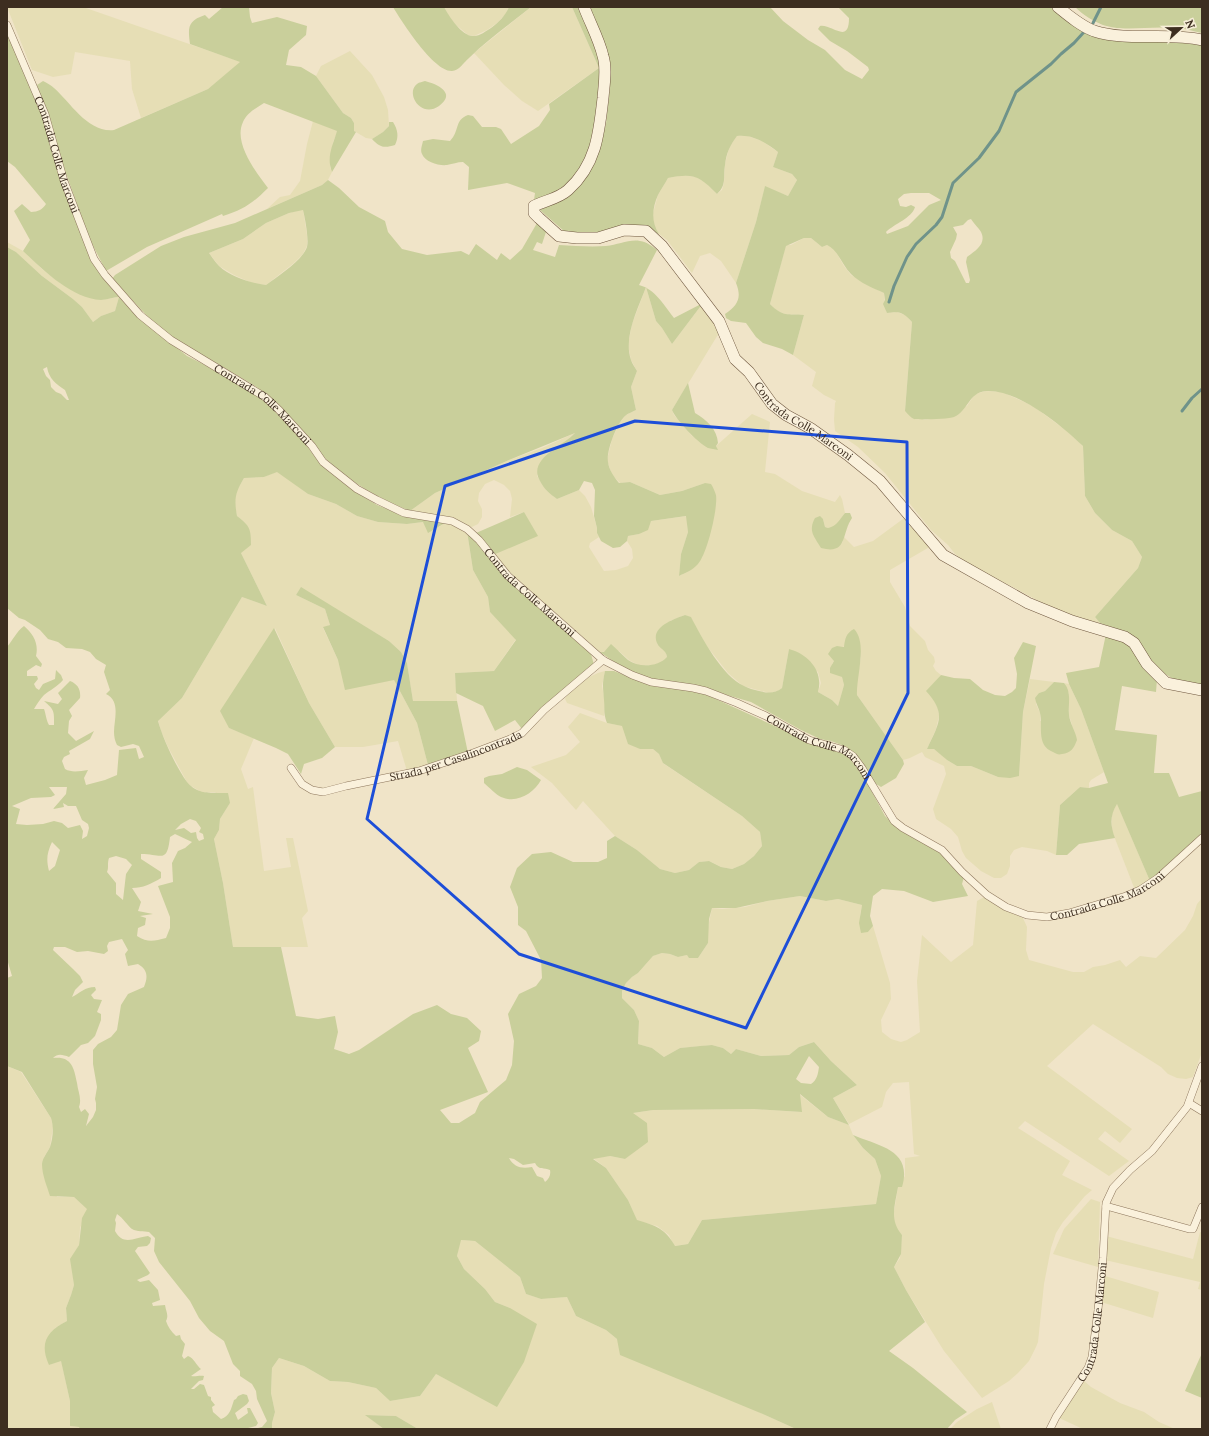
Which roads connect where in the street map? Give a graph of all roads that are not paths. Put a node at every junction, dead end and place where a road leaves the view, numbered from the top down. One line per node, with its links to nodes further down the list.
1 (584, 7): 6 (street, Contrada Colle Marconi)
2 (1058, 7): 4 (street)
3 (7, 25): 5 (street, Contrada Colle Marconi)
4 (1202, 40)
5 (603, 660): 7 (street, Strada per Casalincontrada); 8 (street, Contrada Colle Marconi)
6 (1202, 690)
7 (292, 768)
8 (1202, 838)
9 (1202, 1066): 10 (street, Contrada Colle Marconi)
10 (1189, 1103): 11 (street); 12 (street, Contrada Colle Marconi)
11 (1202, 1111)
12 (1106, 1206): 13 (street); 14 (street, Contrada Colle Marconi)
13 (1202, 1207)
14 (1050, 1429)

